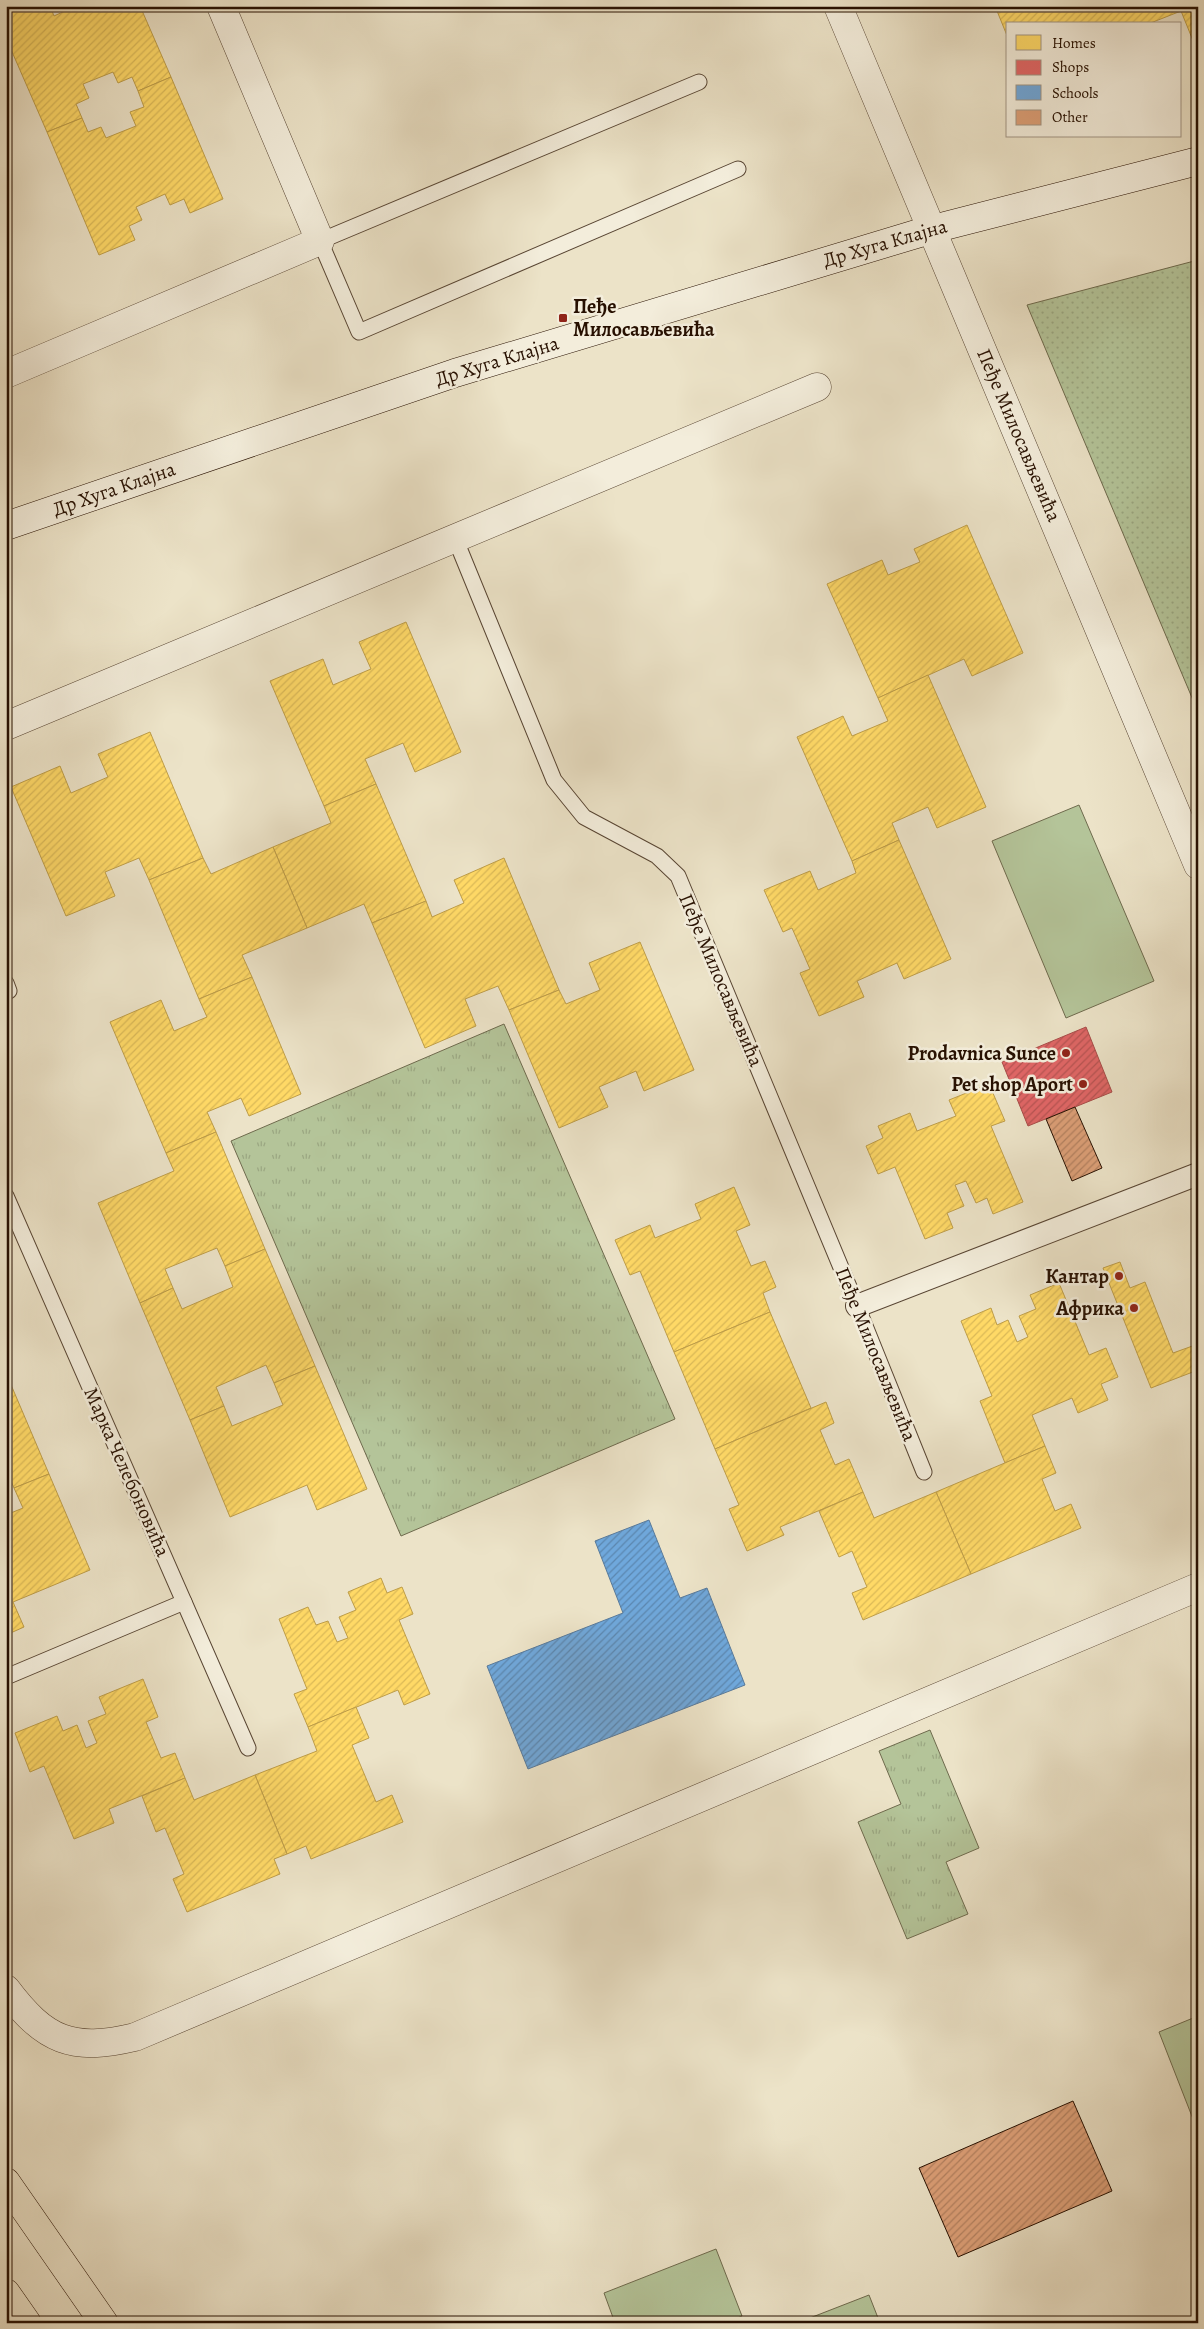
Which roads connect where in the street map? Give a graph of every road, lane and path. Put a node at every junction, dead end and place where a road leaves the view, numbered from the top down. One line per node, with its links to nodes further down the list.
1 (221, 6): 7 (street)
2 (838, 6): 6 (street, Пеђе Милосављевића)
3 (699, 82): 7 (lane)
4 (1198, 161): 6 (street, Др Хуга Клајна)
5 (738, 169): 7 (lane)
6 (933, 229): 10 (street, Др Хуга Клајна); 13 (street, Пеђе Милосављевића)
7 (320, 241): 8 (street)
8 (6, 374)
9 (817, 387): 11 (street)
10 (6, 526)
11 (455, 538): 12 (street); 16 (lane, Пеђе Милосављевића)
12 (7, 724)
13 (1198, 866)
14 (1198, 1174): 16 (street)
15 (6, 1196): 19 (lane, Марка Челебоновића)
16 (858, 1306): 17 (lane, Пеђе Милосављевића)
17 (924, 1472)
18 (1198, 1587): 22 (street)
19 (184, 1602): 20 (lane); 21 (lane, Марка Челебоновића)
20 (6, 1677)
21 (248, 1748)
22 (6, 1989)
23 (6, 2182): 26 (main road)
24 (6, 2293): 25 (main road)
25 (27, 2323)
26 (104, 2323)

